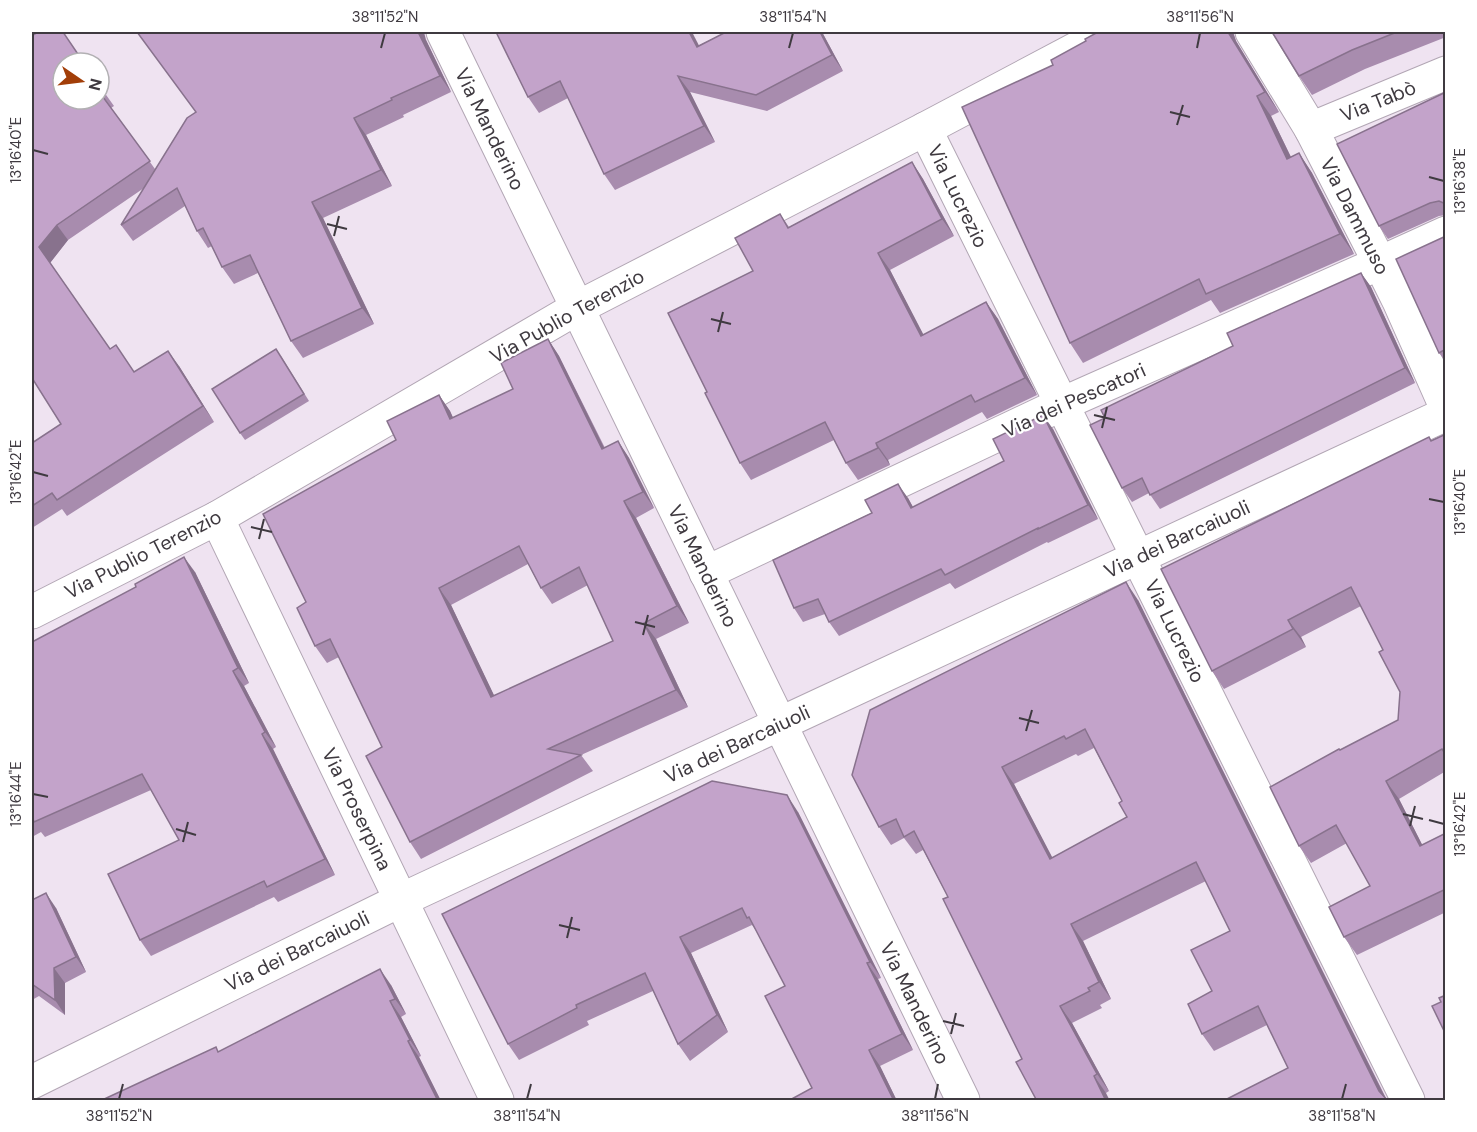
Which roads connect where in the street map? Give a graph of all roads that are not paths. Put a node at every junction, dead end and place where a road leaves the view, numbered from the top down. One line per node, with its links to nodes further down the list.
1 (443, 32): 9 (street, Via Manderino)
2 (1108, 32): 5 (street, Via Publio Terenzio)
3 (1252, 32): 6 (street, Via Dammuso)
4 (1446, 74): 6 (street, Via Tabò)
5 (925, 129): 9 (street, Via Publio Terenzio); 10 (street, Via Lucrezio)
6 (1311, 129): 8 (street, Via Dammuso)
7 (1446, 233): 8 (street, Via dei Pescatori)
8 (1380, 263): 10 (street, Via dei Pescatori); 11 (street, Via Dammuso)
9 (577, 308): 13 (street, Via Publio Terenzio); 15 (street, Via Manderino)
10 (1062, 404): 14 (street, Via Lucrezio); 15 (street, Via dei Pescatori)
11 (1446, 406)
12 (1446, 414): 14 (street, Via dei Barcaiuoli)
13 (217, 518): 16 (street, Via Publio Terenzio); 18 (street, Via Proserpina)
14 (1138, 557): 17 (street, Via dei Barcaiuoli); 22 (street, Via Lucrezio)
15 (706, 573): 17 (street, Via Manderino)
16 (32, 612)
17 (779, 724): 18 (street, Via dei Barcaiuoli); 21 (street, Via Manderino)
18 (401, 900): 19 (street, Via dei Barcaiuoli); 20 (street, Via Proserpina)
19 (32, 1082)
20 (497, 1101)
21 (963, 1101)
22 (1408, 1101)

